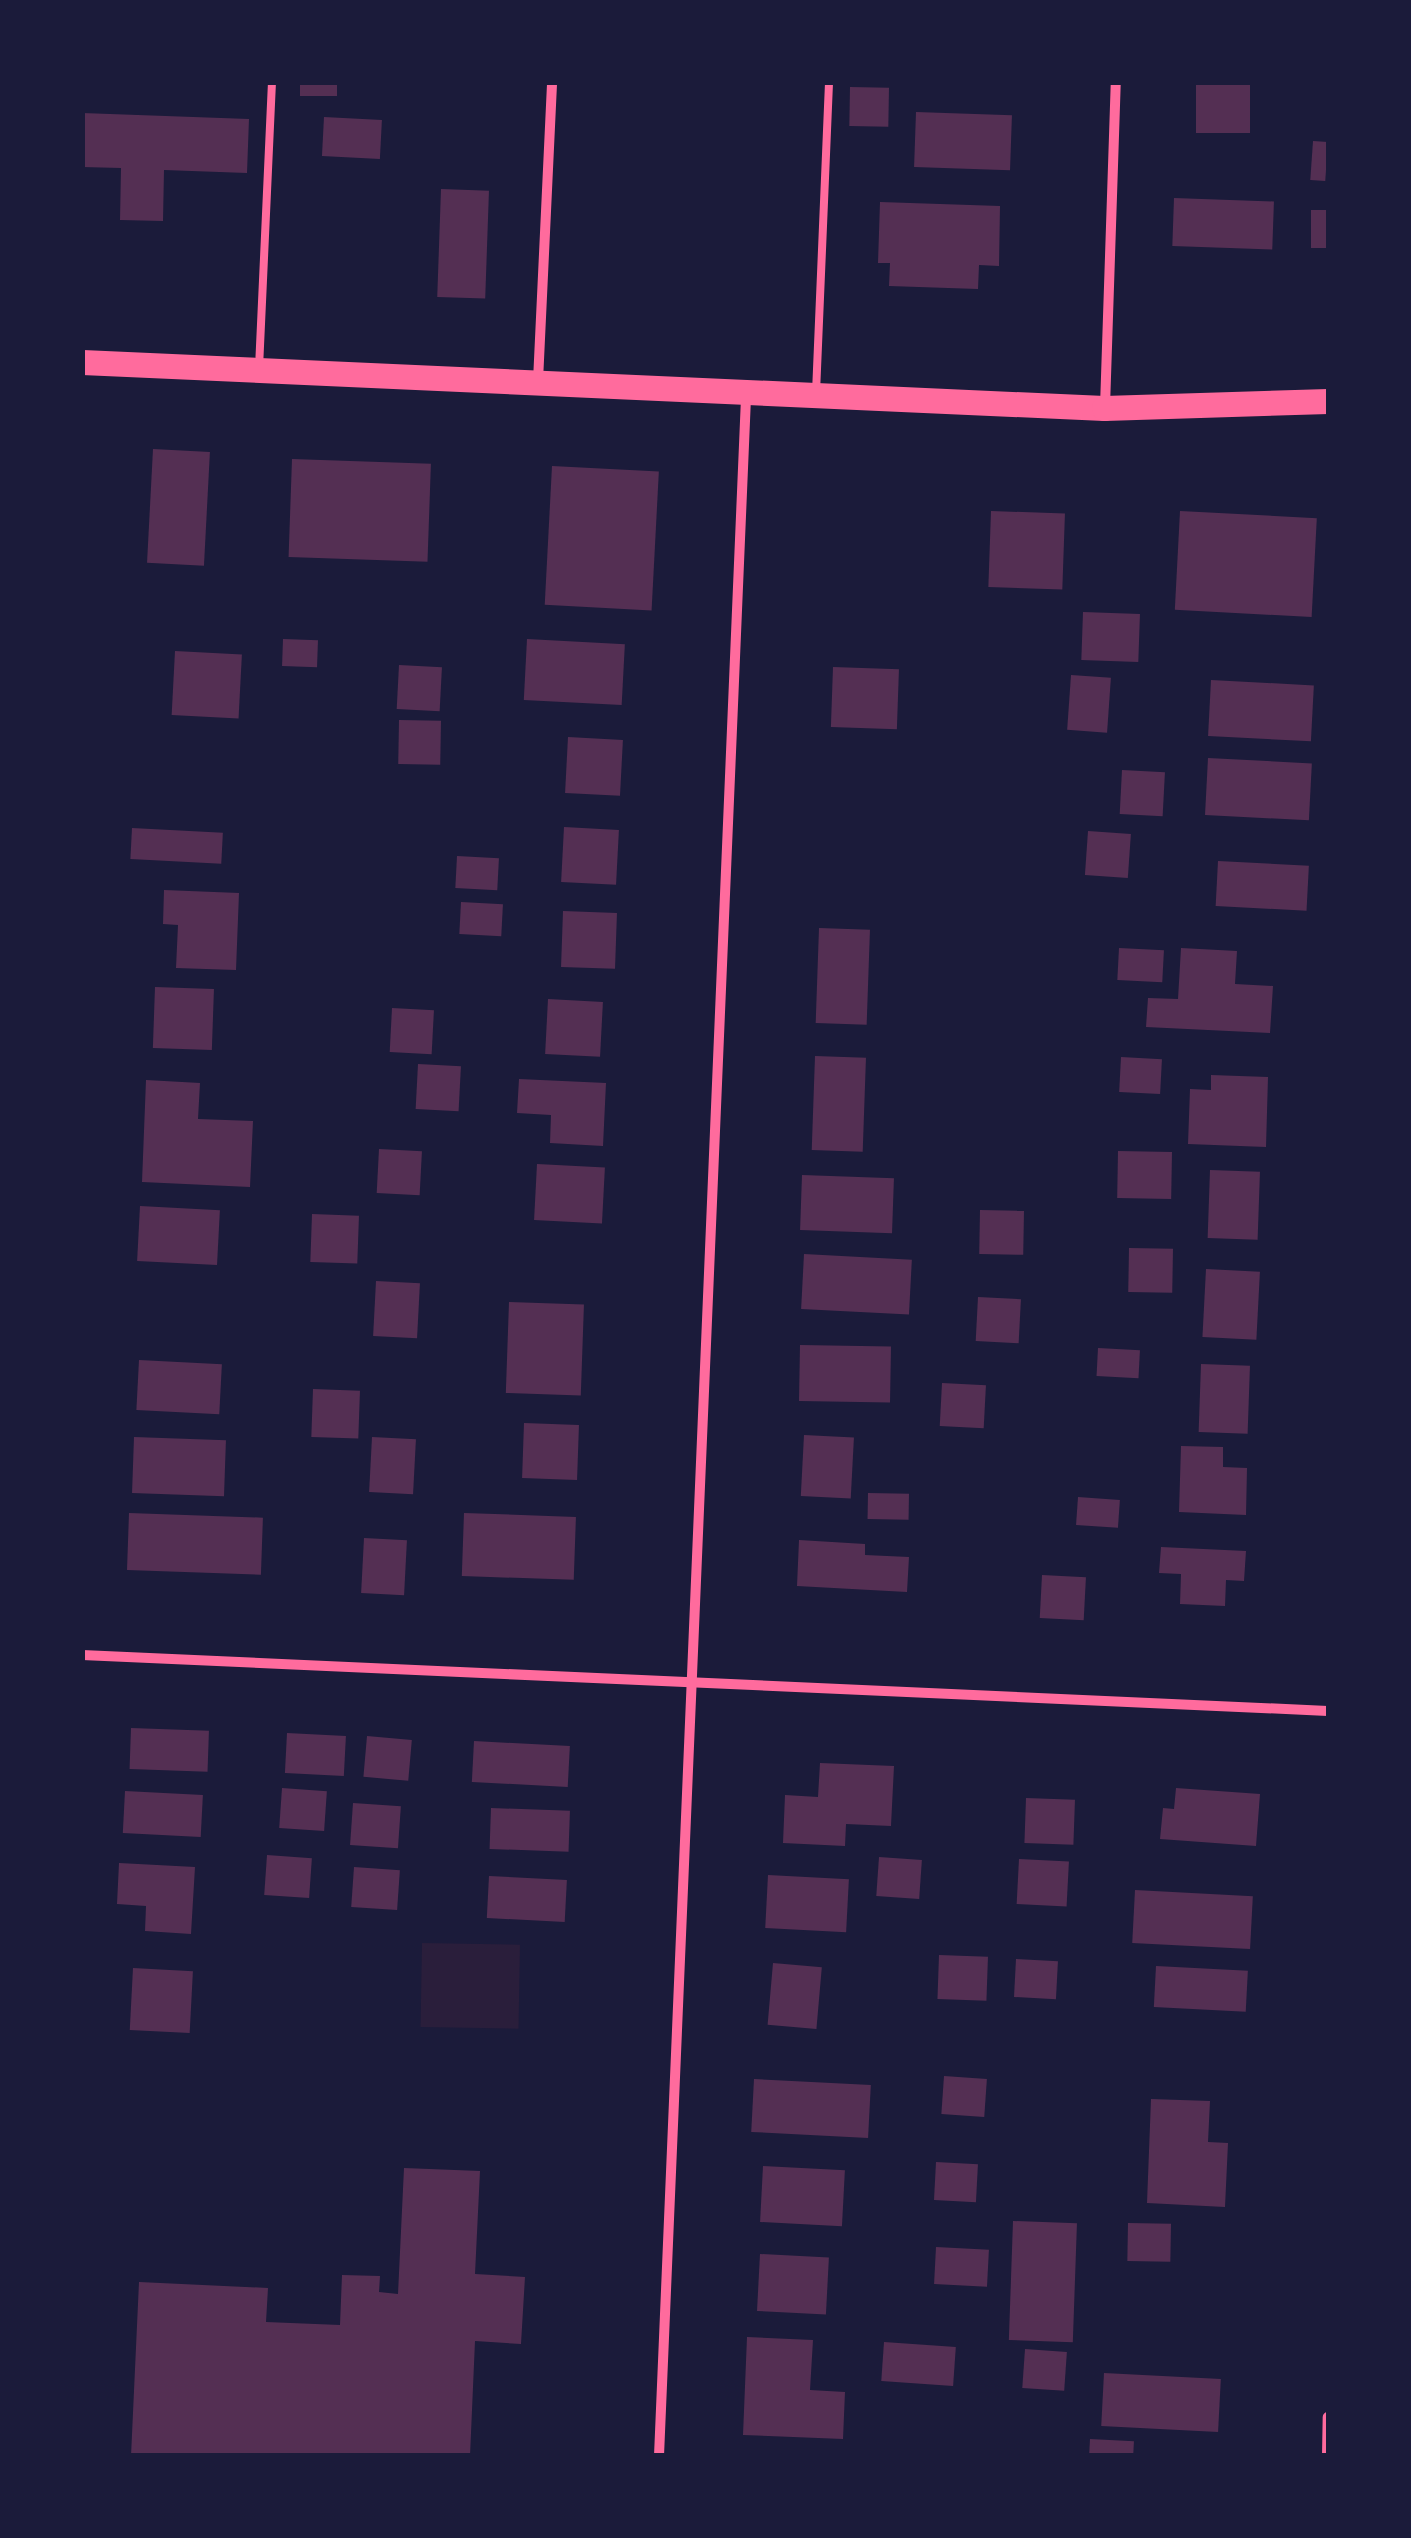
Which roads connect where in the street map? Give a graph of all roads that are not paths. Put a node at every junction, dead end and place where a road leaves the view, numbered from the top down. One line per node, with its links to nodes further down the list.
1 (272, 82): 6 (lane)
2 (552, 82): 7 (street)
3 (829, 82): 9 (lane)
4 (1116, 82): 11 (street)
5 (82, 362): 6 (main road)
6 (258, 372): 7 (main road)
7 (538, 387): 8 (main road)
8 (746, 395): 9 (main road); 13 (street)
9 (816, 398): 11 (main road)
10 (1328, 401): 11 (main road)
11 (1104, 408)
12 (82, 1654): 13 (street)
13 (688, 1680): 14 (street); 16 (street)
14 (1328, 1711)
15 (1328, 2417): 17 (street)
16 (660, 2456)
17 (1327, 2456)

